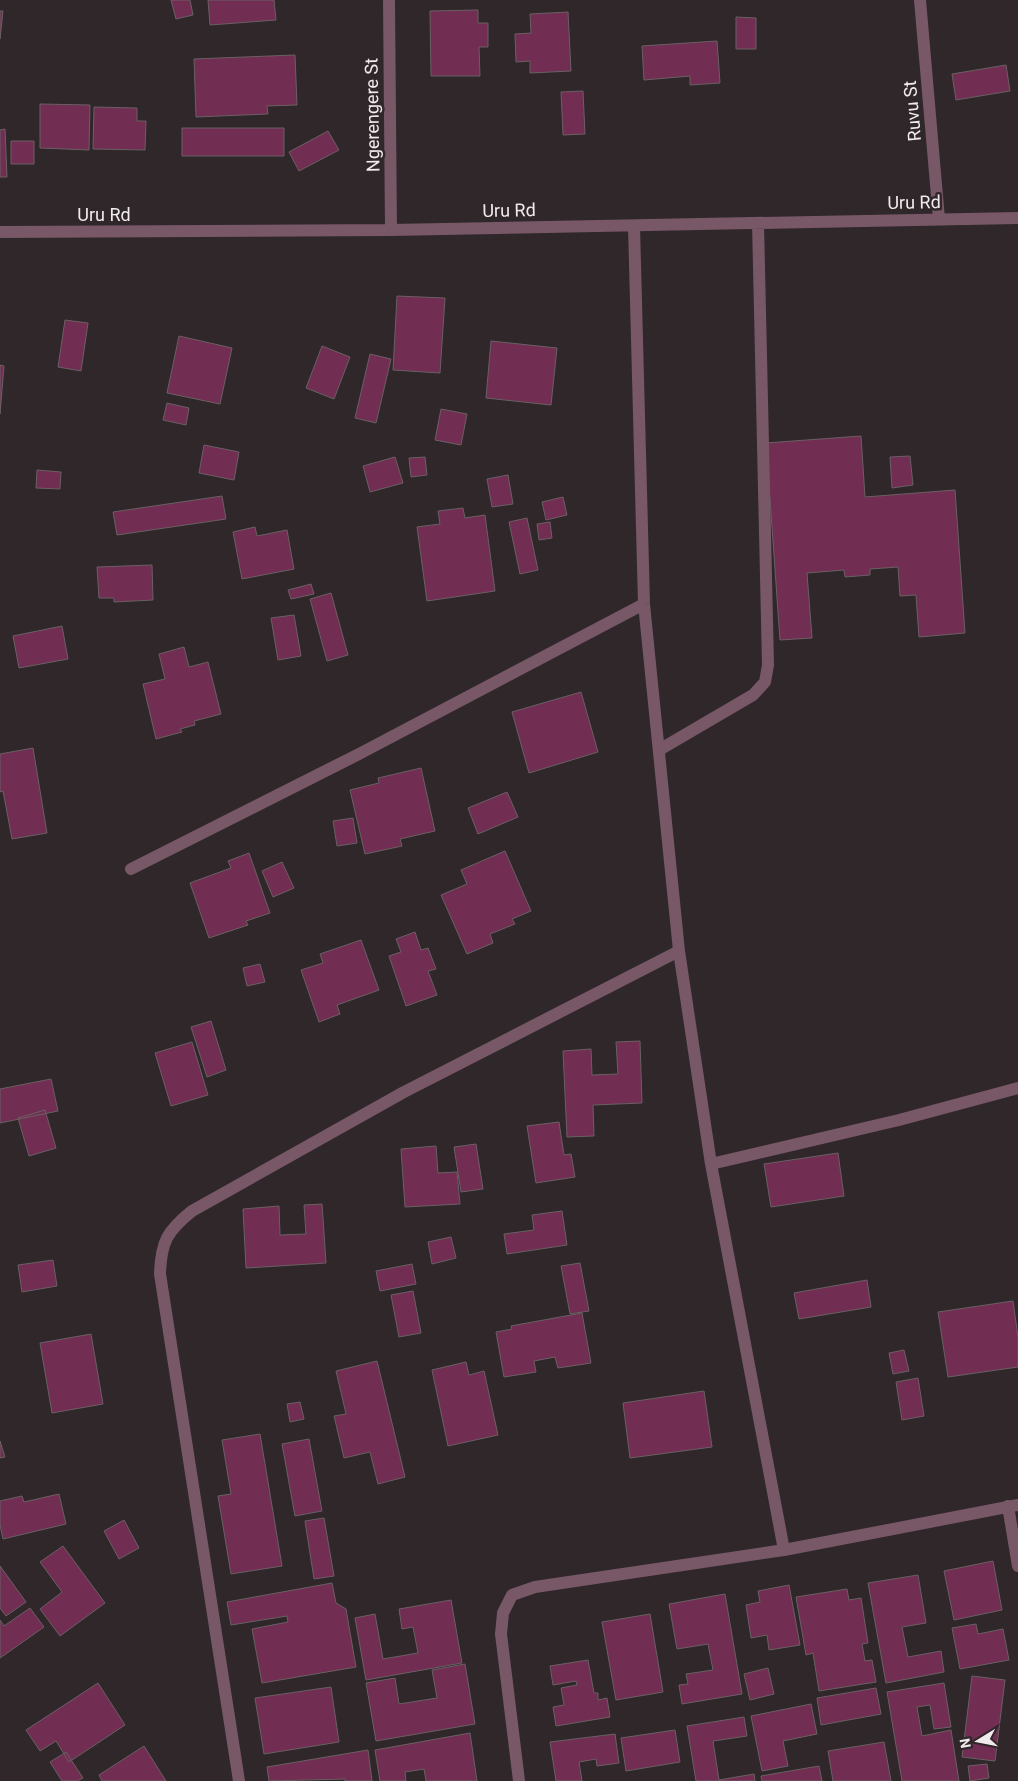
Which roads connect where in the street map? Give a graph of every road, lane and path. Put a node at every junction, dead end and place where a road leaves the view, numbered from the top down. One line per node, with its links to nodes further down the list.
1 (389, 0): 7 (street, Ngerengere St)
2 (920, 0): 4 (street, Ruvu St)
3 (1018, 218): 4 (street, Uru Rd)
4 (939, 219): 5 (street, Uru Rd)
5 (758, 223): 6 (street, Uru Rd); 10 (street)
6 (634, 226): 7 (street, Uru Rd); 9 (street)
7 (391, 230): 8 (street, Uru Rd)
8 (0, 232)
9 (644, 604): 10 (street); 11 (street)
10 (659, 750): 12 (street)
11 (131, 869)
12 (679, 950): 14 (street); 18 (street)
13 (1018, 1088): 14 (street)
14 (711, 1164): 16 (street)
15 (1013, 1506): 16 (street); 17 (street)
16 (784, 1550): 19 (street)
17 (1018, 1566)
18 (239, 1781)
19 (519, 1781)

